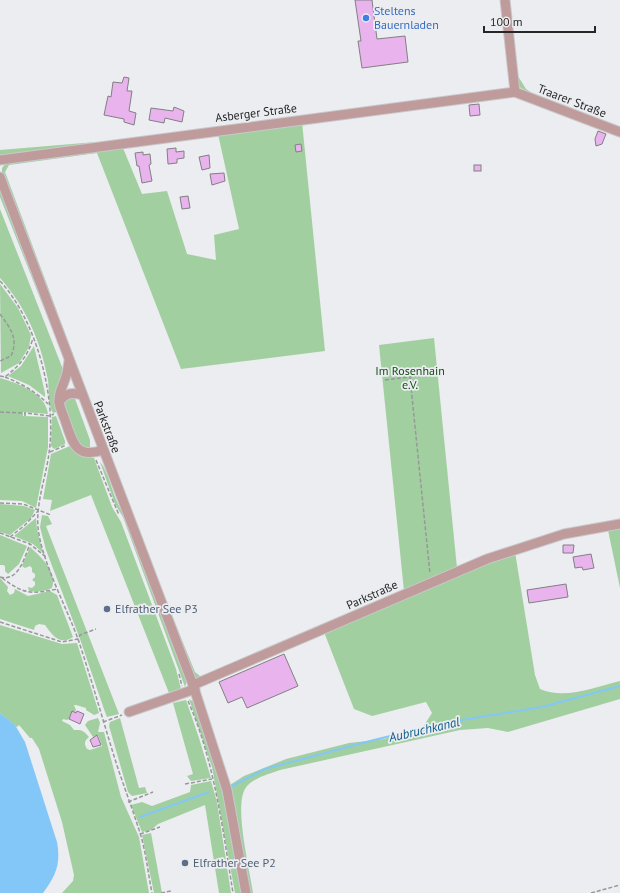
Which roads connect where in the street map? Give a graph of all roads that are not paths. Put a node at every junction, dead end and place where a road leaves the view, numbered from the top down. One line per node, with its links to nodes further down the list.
1 (505, 0): 2 (street)
2 (515, 92): 3 (street, Traarer Straße); 4 (street, Asberger Straße)
3 (620, 132)
4 (0, 160)
5 (0, 177): 6 (street, Parkstraße)
6 (69, 359): 7 (street, Parkstraße); 8 (street)
7 (82, 395): 8 (street); 9 (street, Parkstraße)
8 (59, 402): 9 (street)
9 (99, 451): 11 (street, Parkstraße)
10 (620, 524): 11 (street, Parkstraße)
11 (194, 687): 12 (street); 13 (street, Parkstraße)
12 (129, 712)
13 (246, 893)

